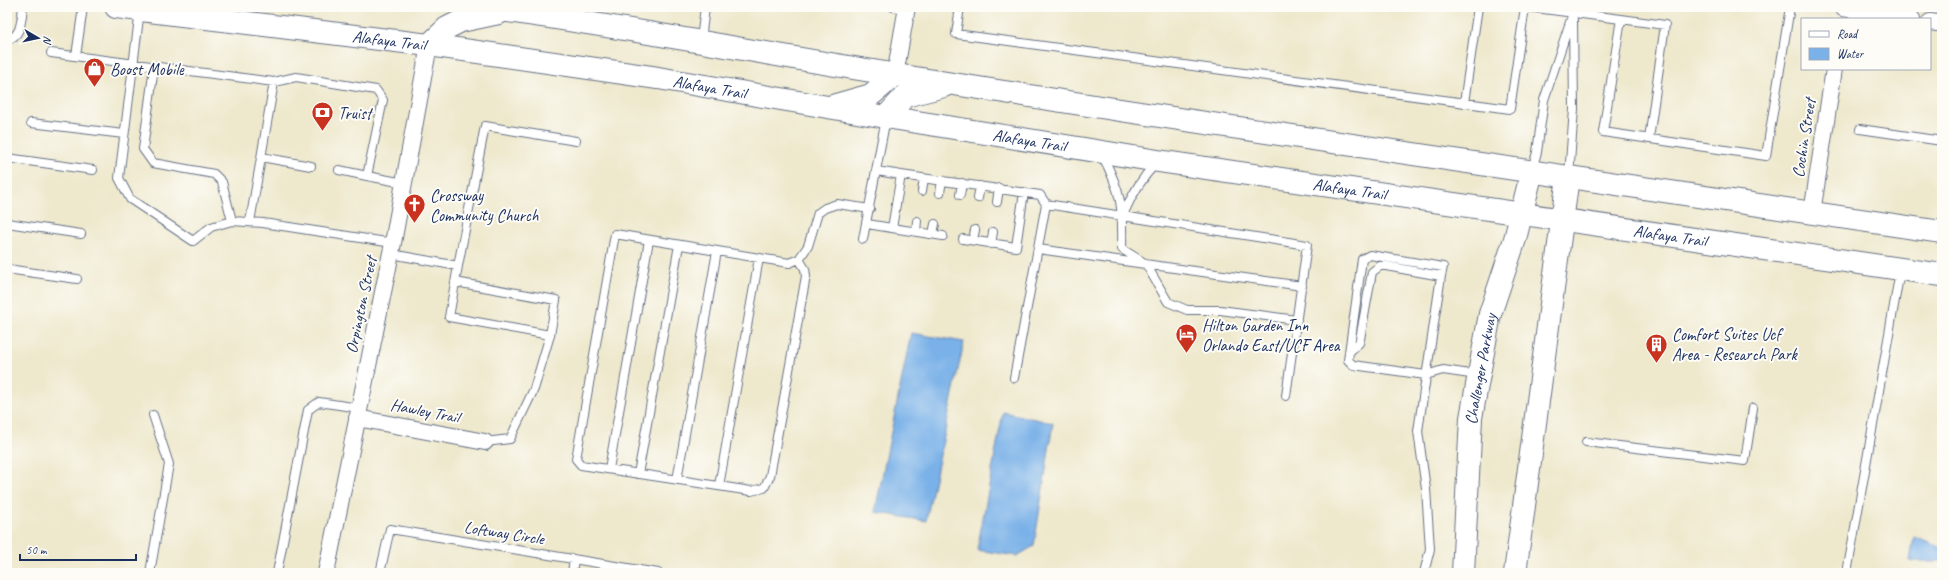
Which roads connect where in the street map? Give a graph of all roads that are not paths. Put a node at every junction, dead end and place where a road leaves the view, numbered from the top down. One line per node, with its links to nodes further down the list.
1 (23, 7): 18 (lane)
2 (84, 7): 22 (lane)
3 (116, 7): 12 (main road, Alafaya Trail)
4 (478, 7): 13 (main road)
5 (705, 7): 19 (lane)
6 (960, 7): 29 (lane)
7 (1478, 7): 29 (lane)
8 (1525, 7): 29 (lane)
9 (1528, 7): 15 (lane)
10 (1790, 7): 35 (lane)
11 (902, 8): 26 (street)
12 (140, 10): 20 (main road, Alafaya Trail); 23 (lane)
13 (510, 11): 19 (main road); 20 (main road)
14 (1843, 11): 16 (street)
15 (1573, 13): 17 (lane); 46 (lane); 49 (lane)
16 (1903, 18)
17 (1621, 19): 35 (lane); 35 (lane)
18 (7, 40)
19 (701, 41): 26 (main road)
20 (429, 45): 30 (main road, Alafaya Trail); 52 (street, Orpington Street)
21 (51, 53): 22 (lane)
22 (76, 56): 23 (lane)
23 (133, 64): 24 (lane); 34 (lane)
24 (154, 67): 27 (lane); 69 (lane)
25 (1834, 70): 64 (street, Cochin Street)
26 (895, 75): 28 (main road); 30 (main road)
27 (274, 82): 39 (lane); 48 (lane)
28 (953, 84): 31 (main road); 46 (main road)
29 (1464, 103)
30 (827, 107): 31 (main road, Alafaya Trail)
31 (886, 117): 38 (main road, Alafaya Trail); 45 (lane)
32 (31, 123): 34 (lane)
33 (1860, 129): 37 (lane)
34 (124, 134): 69 (lane)
35 (1649, 139)
36 (576, 141): 94 (lane)
37 (1942, 141)
38 (1100, 152): 41 (main road, Alafaya Trail); 66 (lane)
39 (261, 157): 42 (lane); 70 (lane)
40 (7, 158): 43 (lane)
41 (1158, 161): 65 (main road, Alafaya Trail); 66 (lane)
42 (311, 166)
43 (93, 170)
44 (339, 170): 48 (lane)
45 (877, 171): 47 (lane); 63 (lane)
46 (1532, 171): 49 (main road); 65 (main road, Challenger Parkway)
47 (901, 175): 50 (lane); 74 (lane)
48 (367, 176): 52 (lane)
49 (1568, 177): 64 (main road); 68 (main road)
50 (924, 178): 51 (lane); 56 (lane)
51 (942, 180): 53 (lane); 58 (lane)
52 (404, 183): 88 (street, Orpington Street)
53 (962, 183): 54 (lane); 59 (lane)
54 (980, 186): 55 (lane); 60 (lane)
55 (999, 188): 57 (lane); 61 (lane)
56 (922, 191)
57 (1024, 192): 62 (lane); 87 (lane)
58 (940, 193)
59 (960, 195)
60 (978, 198)
61 (997, 202)
62 (1046, 204): 66 (lane); 89 (lane)
63 (870, 209): 72 (lane); 92 (lane)
64 (1812, 212): 78 (main road)
65 (1521, 214): 68 (main road, Alafaya Trail); 106 (main road, Challenger Parkway)
66 (1123, 216): 93 (lane); 101 (lane)
67 (917, 220): 76 (lane)
68 (1563, 220): 96 (main road, Alafaya Trail); 127 (main road)
69 (232, 221): 70 (lane)
70 (250, 222): 88 (lane)
71 (7, 223): 79 (lane)
72 (867, 224): 74 (lane); 82 (lane)
73 (935, 224): 80 (lane)
74 (892, 228): 76 (lane)
75 (975, 230): 85 (lane)
76 (916, 231): 80 (lane)
77 (993, 232): 87 (lane)
78 (1942, 232)
79 (81, 234)
80 (933, 234): 81 (lane)
81 (943, 236)
82 (863, 239)
83 (963, 239): 85 (lane)
84 (649, 240): 86 (lane); 114 (lane); 114 (lane)
85 (973, 240): 87 (lane)
86 (679, 244): 90 (lane); 115 (lane)
87 (991, 244)
88 (392, 249): 94 (lane); 110 (street, Orpington Street)
89 (1038, 249): 93 (lane); 107 (lane)
90 (717, 251): 91 (lane); 116 (lane)
91 (759, 258): 92 (lane); 117 (lane)
92 (799, 259): 117 (lane)
93 (1146, 264): 101 (lane); 102 (lane)
94 (458, 266): 100 (lane)
95 (7, 269): 99 (lane)
96 (1900, 269): 97 (main road, Alafaya Trail); 128 (lane)
97 (1942, 275)
98 (1441, 276): 104 (lane); 104 (lane); 105 (lane)
99 (77, 279)
100 (455, 282): 103 (lane); 103 (lane)
101 (1302, 286): 102 (lane)
102 (1297, 320): 108 (lane)
103 (550, 335): 112 (lane)
104 (1349, 352): 105 (lane)
105 (1426, 375): 106 (lane); 125 (lane)
106 (1478, 375): 126 (main road, Challenger Parkway)
107 (1014, 378)
108 (1286, 396)
109 (1753, 408): 113 (lane)
110 (358, 413): 112 (street, Hawley Trail); 120 (lane); 121 (street, Orpington Street)
111 (153, 415): 119 (lane)
112 (485, 442)
113 (1586, 442)
114 (609, 469): 115 (lane)
115 (638, 474): 116 (lane)
116 (677, 480): 117 (lane)
117 (719, 486)
118 (574, 559): 122 (lane, Loftway Circle); 123 (lane); 124 (lane, Loftway Circle)
119 (150, 573)
120 (277, 573)
121 (326, 573)
122 (380, 573)
123 (572, 573)
124 (658, 573)
125 (1424, 573)
126 (1463, 573)
127 (1515, 573)
128 (1847, 573)

